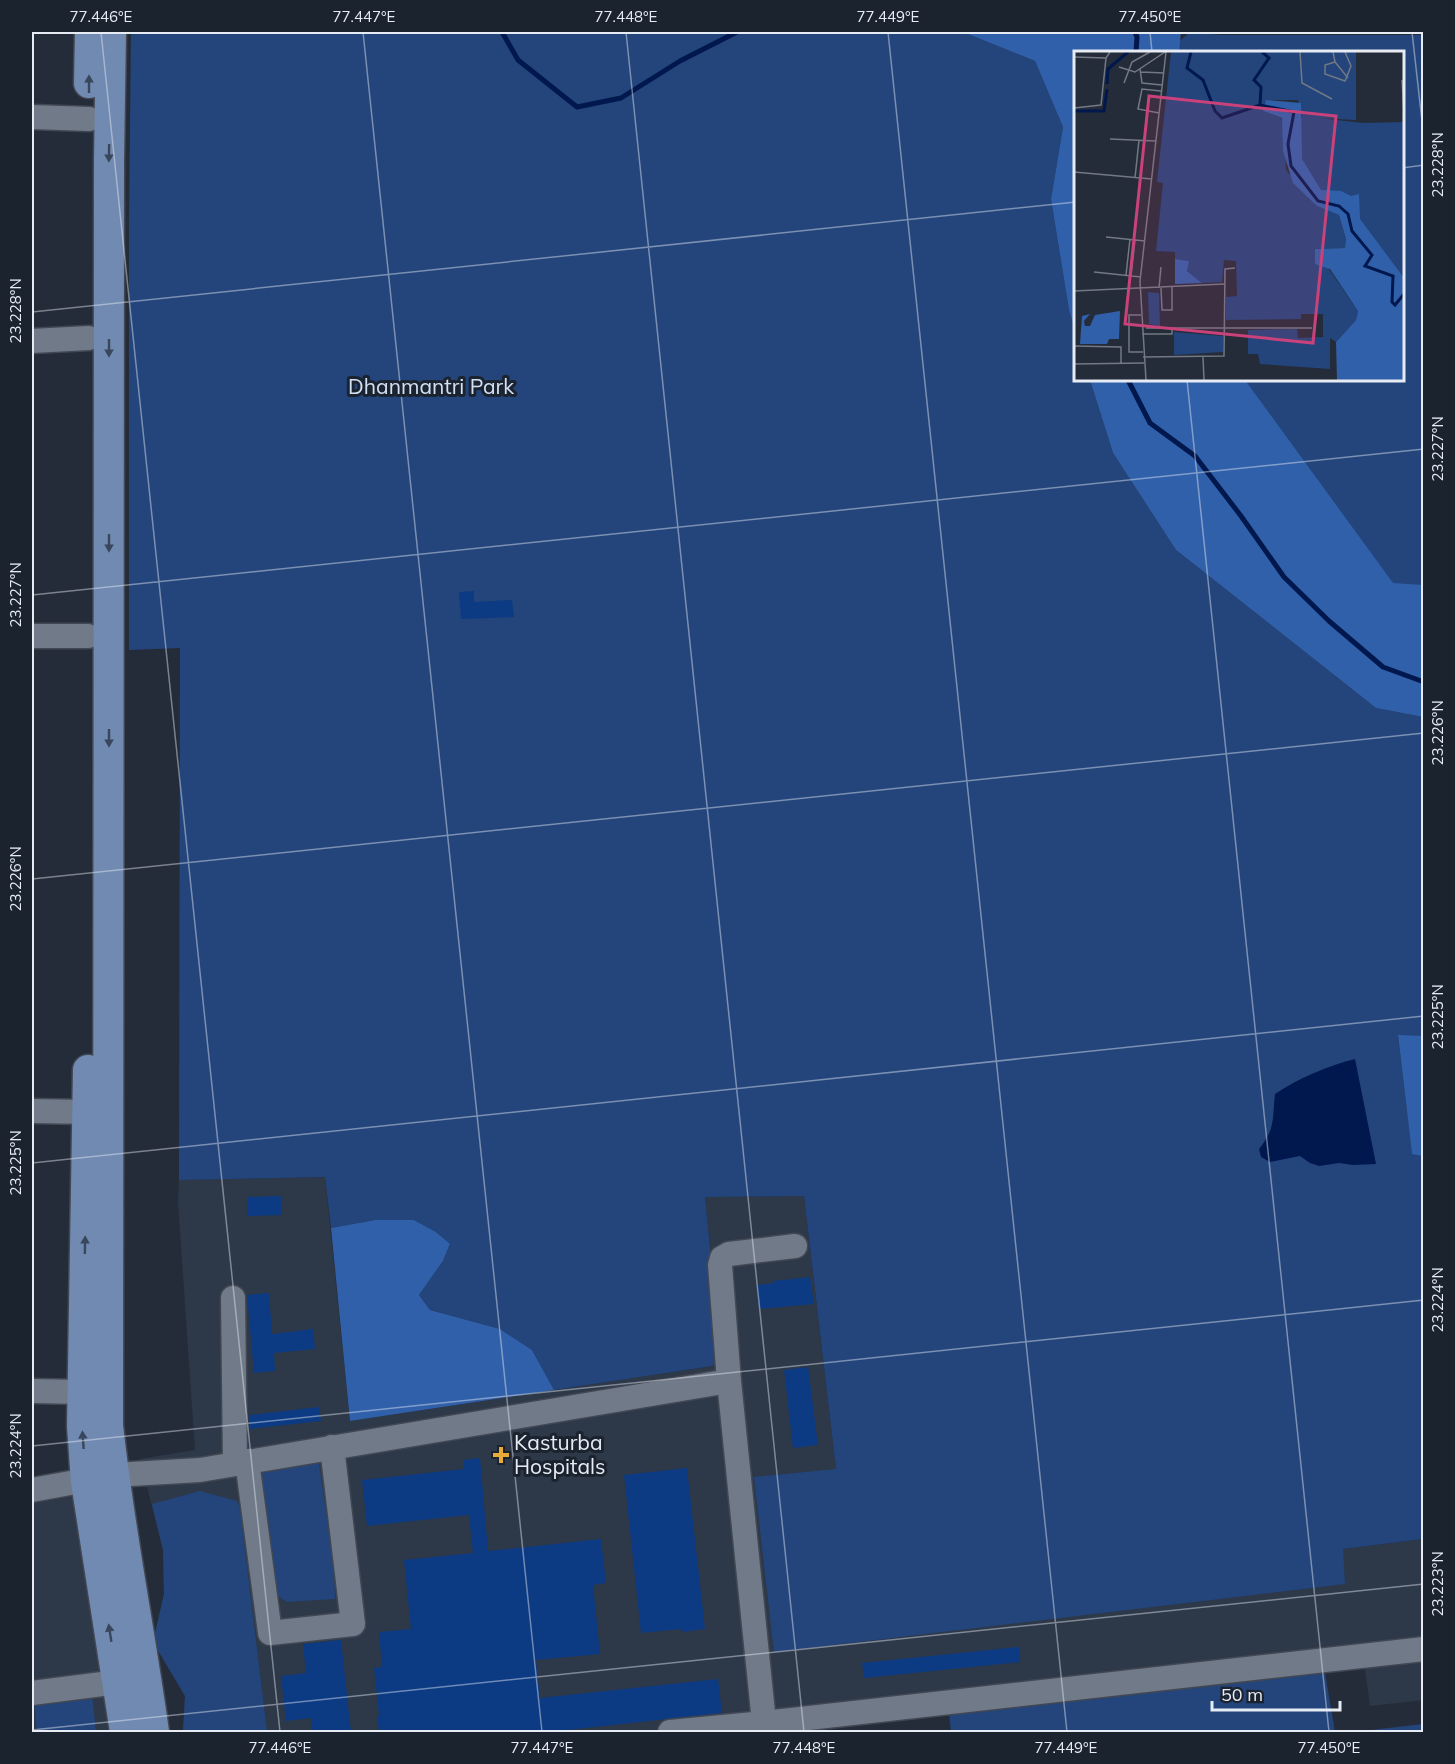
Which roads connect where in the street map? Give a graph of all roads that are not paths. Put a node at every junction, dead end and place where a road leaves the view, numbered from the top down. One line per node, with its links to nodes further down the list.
1 (90, 32): 4 (main road, one-way to 1)
2 (111, 32): 4 (main road)
3 (32, 117): 4 (street)
4 (99, 120): 5 (main road); 7 (main road, one-way to 7)
5 (89, 338): 6 (street); 7 (main road)
6 (32, 341)
7 (99, 445): 9 (main road); 10 (main road, one-way to 10)
8 (32, 636): 9 (street)
9 (88, 636): 10 (main road)
10 (98, 702): 12 (main road); 20 (main road, one-way to 20)
11 (32, 1111): 12 (street)
12 (88, 1112): 17 (main road, one-way to 12)
13 (795, 1246): 15 (street)
14 (233, 1298): 19 (street)
15 (729, 1381): 18 (street); 25 (street)
16 (32, 1391): 17 (street)
17 (82, 1392): 20 (main road, one-way to 17)
18 (332, 1447): 19 (street); 19 (street)
19 (241, 1462): 20 (street)
20 (100, 1478): 21 (street); 23 (main road, one-way to 20); 27 (main road)
21 (32, 1491)
22 (1424, 1649): 25 (street)
23 (118, 1682): 24 (street); 26 (main road)
24 (32, 1693)
25 (765, 1728): 28 (street)
26 (125, 1732)
27 (154, 1732)
28 (670, 1732)

